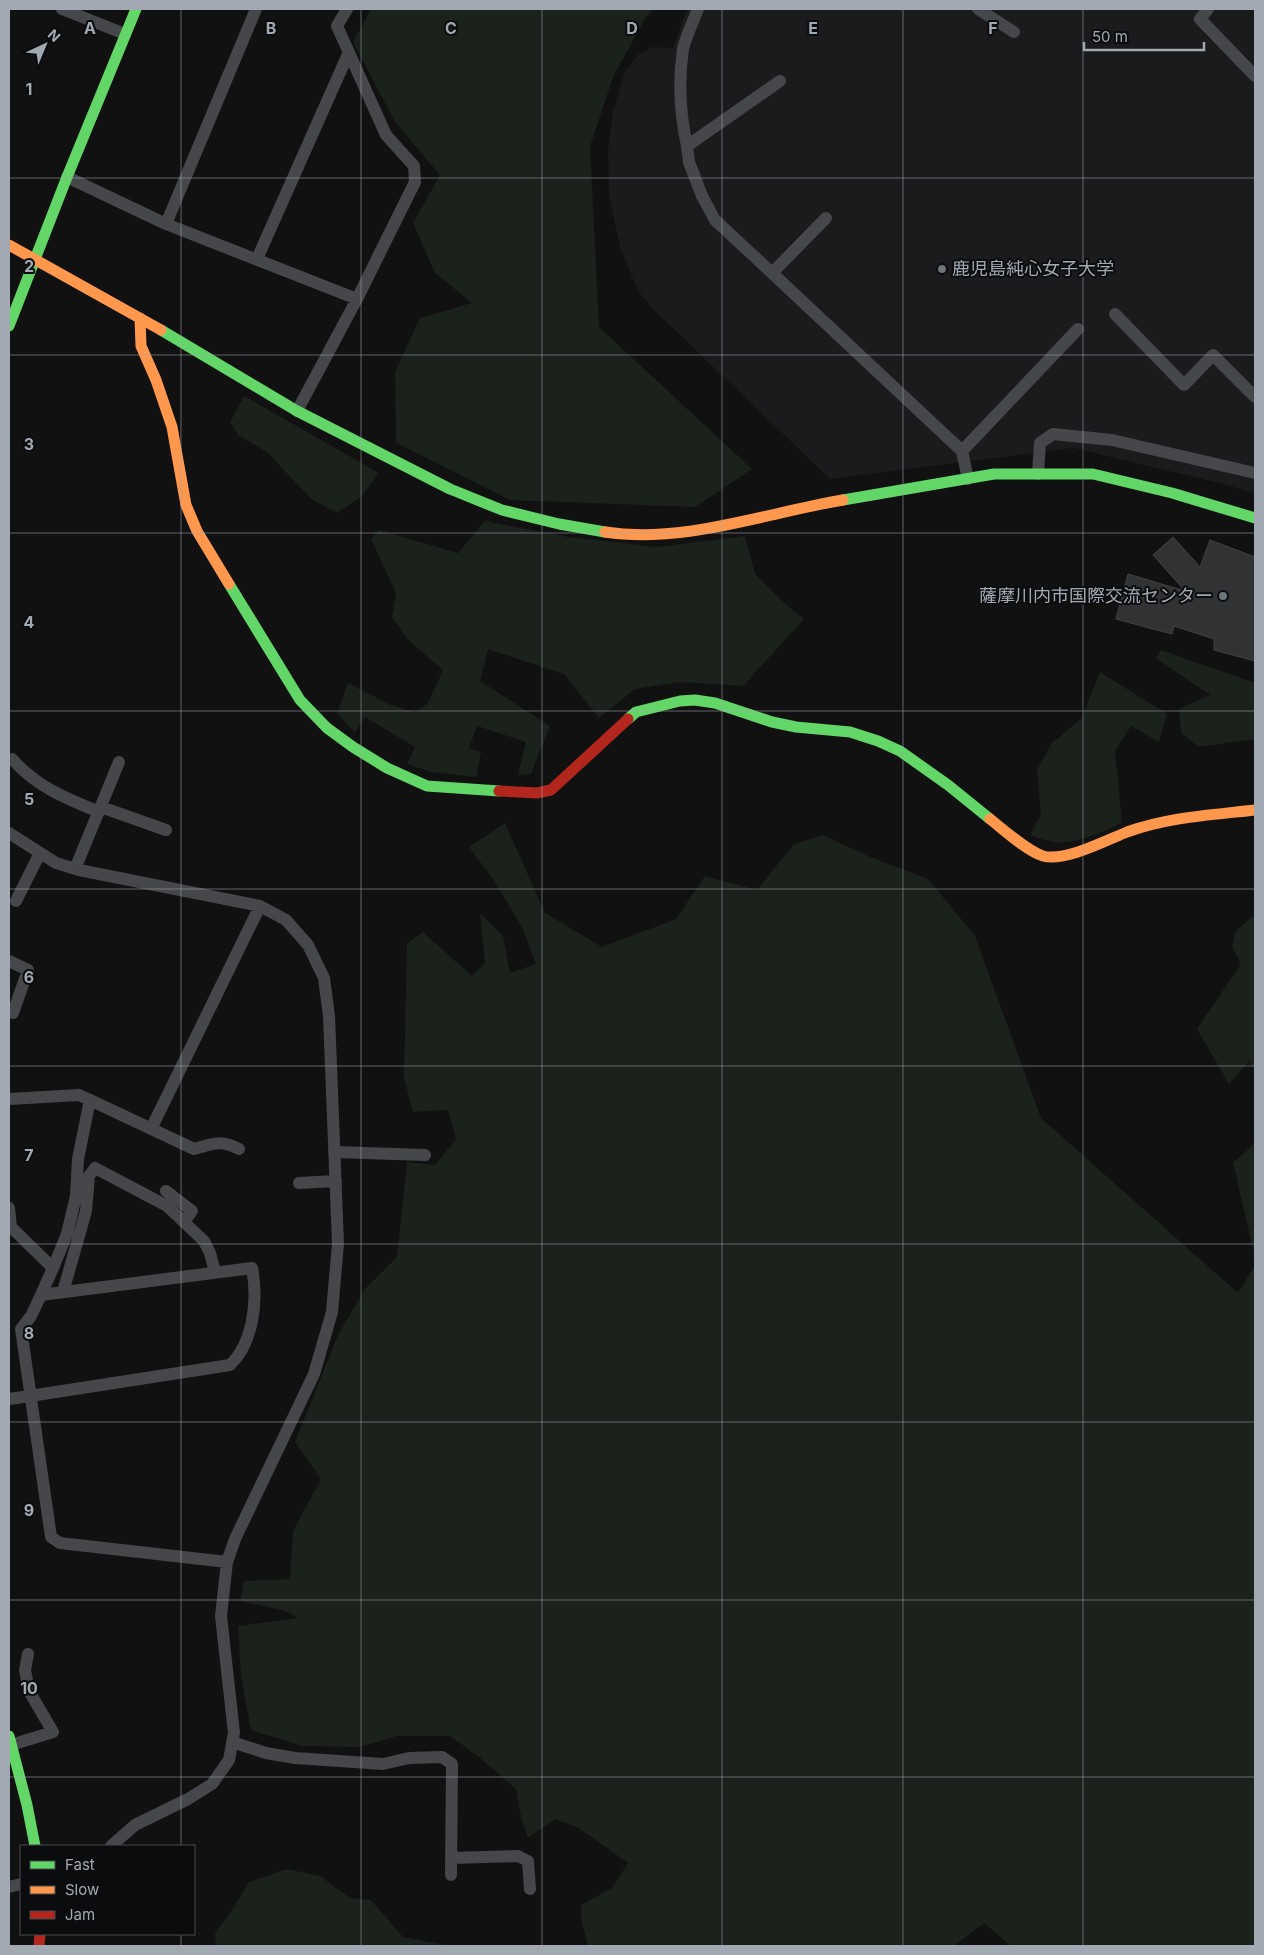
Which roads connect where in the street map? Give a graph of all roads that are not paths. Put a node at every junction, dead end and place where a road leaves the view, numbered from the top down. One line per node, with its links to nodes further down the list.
1 (62, 9): 9 (street)
2 (136, 9): 9 (street)
3 (256, 9): 16 (street)
4 (347, 9): 10 (street)
5 (698, 9): 13 (street)
6 (978, 9): 8 (street)
7 (1208, 9): 11 (street)
8 (1014, 32)
9 (125, 34): 14 (street)
10 (349, 52): 18 (street); 21 (street)
11 (1255, 76)
12 (780, 81): 13 (street)
13 (686, 146): 20 (street)
14 (67, 177): 16 (street); 19 (street)
15 (826, 218): 20 (street)
16 (166, 224): 18 (street)
17 (9, 245): 19 (street)
18 (257, 260): 21 (street)
19 (34, 261): 23 (street); 24 (street)
20 (772, 273): 28 (street)
21 (356, 299): 27 (street)
22 (1115, 314): 26 (street)
23 (140, 318): 27 (street); 36 (street)
24 (9, 326)
25 (1078, 329): 28 (street)
26 (1255, 397)
27 (297, 411): 31 (street)
28 (962, 452): 31 (street)
29 (1255, 473): 30 (street)
30 (1038, 474): 31 (street); 32 (street)
31 (968, 479)
32 (1255, 518)
33 (12, 759): 35 (street)
34 (119, 762): 35 (street)
35 (100, 810): 37 (street); 40 (street)
36 (1255, 810)
37 (166, 830)
38 (9, 833): 39 (street)
39 (40, 853): 40 (street); 41 (street)
40 (75, 869): 42 (street)
41 (16, 901)
42 (260, 906): 47 (street); 49 (street)
43 (9, 961): 44 (street)
44 (9, 1012)
45 (9, 1099): 46 (street)
46 (90, 1100): 47 (street); 56 (street)
47 (151, 1129): 48 (street)
48 (239, 1150)
49 (334, 1152): 50 (street); 51 (street)
50 (425, 1155)
51 (336, 1181): 52 (street); 62 (street)
52 (299, 1183)
53 (166, 1191): 55 (street)
54 (9, 1208): 56 (street)
55 (184, 1222): 57 (street); 58 (street)
56 (53, 1268): 59 (street)
57 (215, 1272): 58 (street); 60 (street)
58 (63, 1292): 59 (street)
59 (41, 1296): 60 (street)
60 (30, 1396): 61 (street); 62 (street)
61 (9, 1399)
62 (227, 1562): 65 (street)
63 (28, 1654): 64 (street)
64 (10, 1740): 66 (street)
65 (232, 1742): 67 (street); 68 (street)
66 (34, 1845)
67 (112, 1845)
68 (451, 1858): 69 (street); 70 (street)
69 (451, 1875)
70 (530, 1889)

